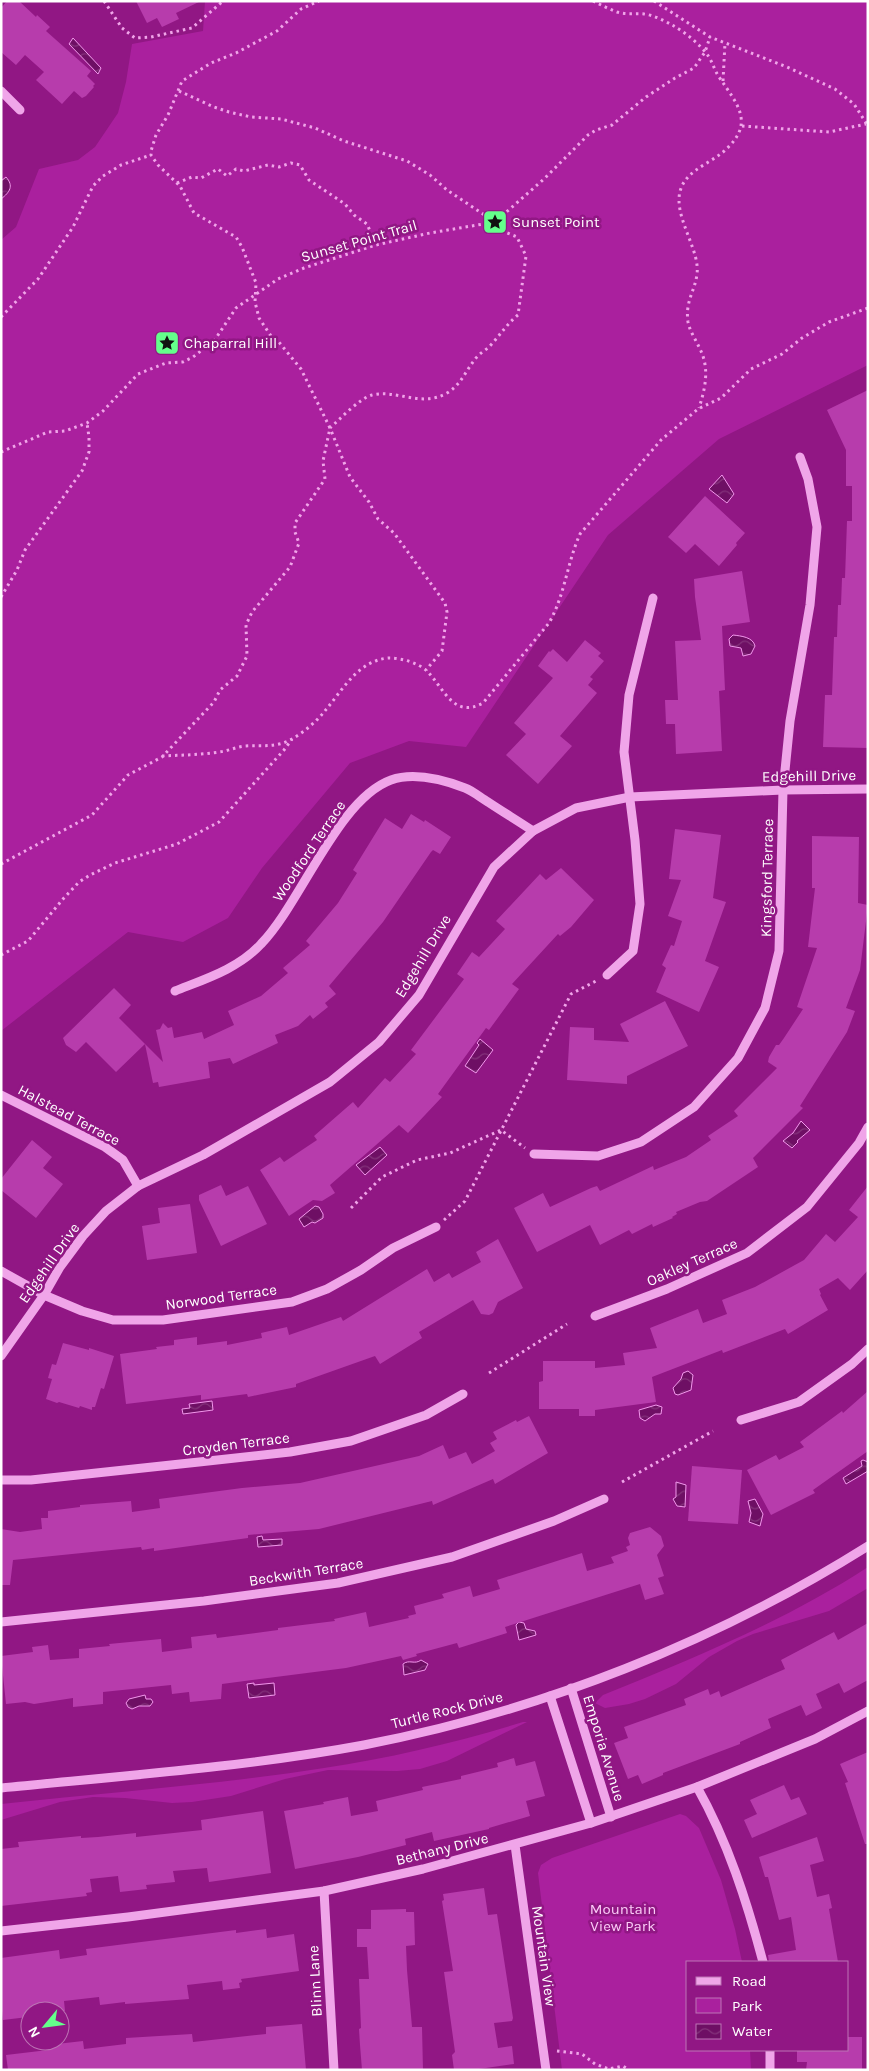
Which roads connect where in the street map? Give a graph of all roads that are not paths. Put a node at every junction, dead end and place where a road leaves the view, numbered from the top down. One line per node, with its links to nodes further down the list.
1 (1, 91): 2 (street)
2 (20, 110)
3 (800, 457): 6 (street, Kingsford Terrace)
4 (653, 598): 7 (street)
5 (868, 789): 6 (street, Edgehill Drive)
6 (783, 790): 7 (street, Edgehill Drive); 13 (street, Kingsford Terrace)
7 (630, 796): 8 (street, Edgehill Drive); 9 (street)
8 (533, 831): 10 (street, Woodford Terrace); 14 (street, Edgehill Drive)
9 (607, 975)
10 (175, 991)
11 (1, 1095): 14 (street, Halstead Terrace)
12 (868, 1127): 18 (street, Oakley Terrace)
13 (534, 1154)
14 (138, 1186): 17 (street, Edgehill Drive)
15 (436, 1227): 17 (street, Norwood Terrace)
16 (1, 1271): 17 (street, Norwood Terrace)
17 (44, 1295): 20 (street, Edgehill Drive)
18 (595, 1316)
19 (868, 1349): 22 (street)
20 (1, 1356)
21 (463, 1394): 23 (street, Croyden Terrace)
22 (741, 1420)
23 (1, 1480)
24 (604, 1499): 26 (street, Beckwith Terrace)
25 (868, 1546): 27 (street, Turtle Rock Drive)
26 (1, 1622)
27 (571, 1688): 28 (street, Turtle Rock Drive); 32 (street, Emporia Avenue)
28 (550, 1696): 31 (street, Turtle Rock Drive); 33 (street)
29 (868, 1711): 30 (street, Bethany Drive)
30 (698, 1787): 32 (street, Bethany Drive); 37 (street)
31 (1, 1788)
32 (611, 1817): 33 (street, Bethany Drive)
33 (591, 1823): 34 (street, Bethany Drive)
34 (515, 1846): 35 (street, Bethany Drive); 40 (street, Mountain View)
35 (324, 1891): 36 (street, Bethany Drive); 39 (street, Blinn Lane)
36 (1, 1931)
37 (763, 1961)
38 (770, 2051): 41 (street)
39 (334, 2070)
40 (546, 2070)
41 (770, 2070)

